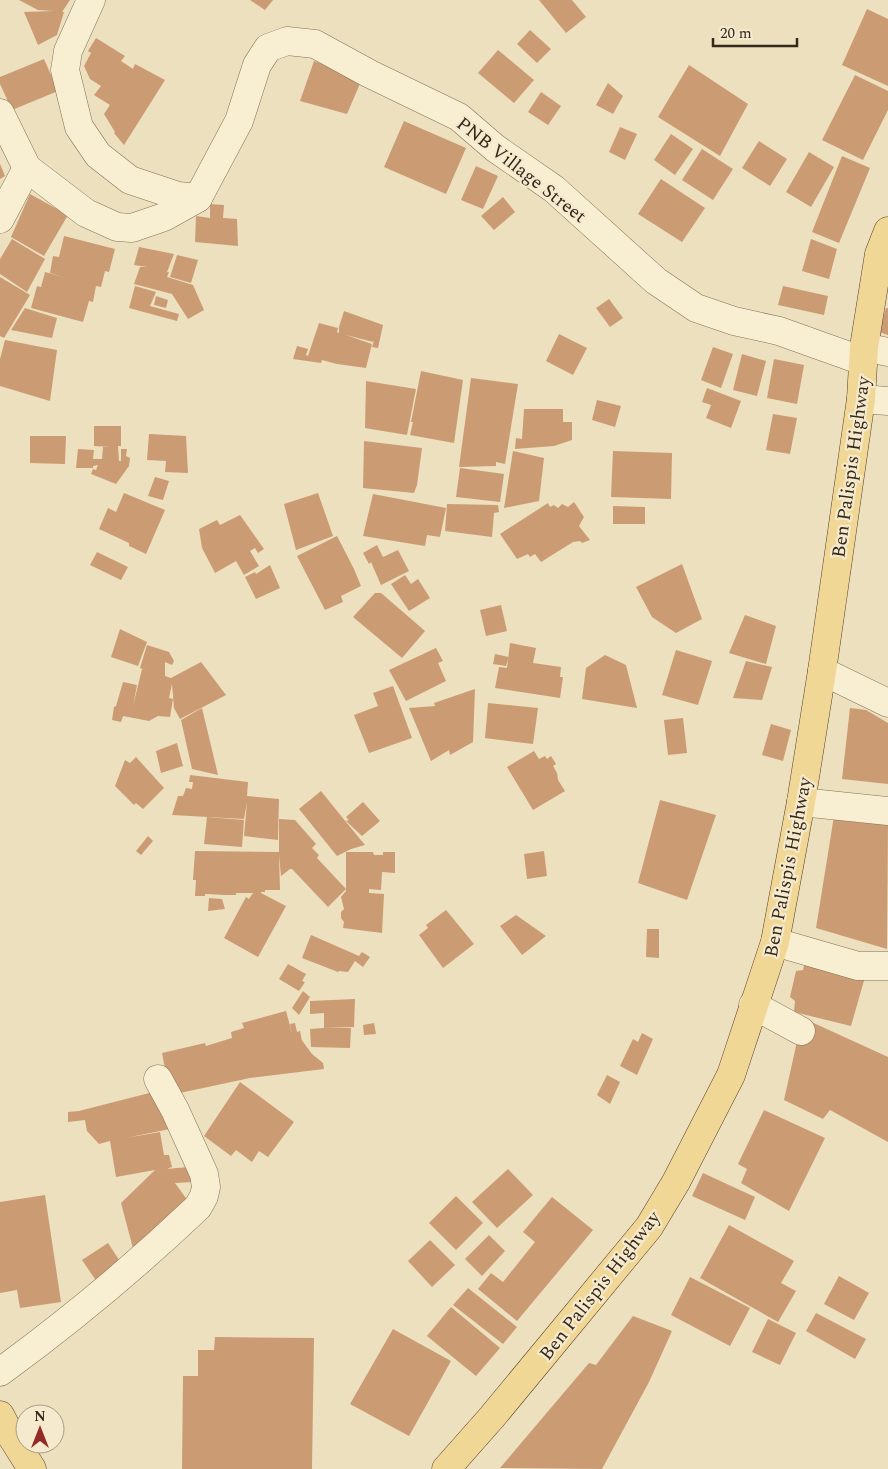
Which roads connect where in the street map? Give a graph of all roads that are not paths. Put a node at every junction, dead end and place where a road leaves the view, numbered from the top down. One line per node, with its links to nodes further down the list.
1 (91, 0): 4 (street)
2 (0, 113): 3 (street)
3 (27, 168): 4 (street); 5 (street)
4 (198, 198): 7 (street, PNB Village Street)
5 (0, 219)
6 (888, 231): 7 (main road, Ben Palispis Highway)
7 (872, 353): 8 (main road, Ben Palispis Highway)
8 (860, 399): 9 (street); 10 (main road, Ben Palispis Highway)
9 (888, 401)
10 (822, 671): 11 (street); 12 (main road, Ben Palispis Highway)
11 (888, 703)
12 (801, 802): 13 (street); 14 (main road, Ben Palispis Highway)
13 (888, 812)
14 (775, 942): 15 (street); 16 (main road, Ben Palispis Highway)
15 (888, 966)
16 (753, 1005): 17 (street); 22 (main road, Ben Palispis Highway)
17 (801, 1031)
18 (158, 1079): 19 (street)
19 (0, 1372)
20 (0, 1414): 21 (main road)
21 (32, 1469)
22 (446, 1469)

